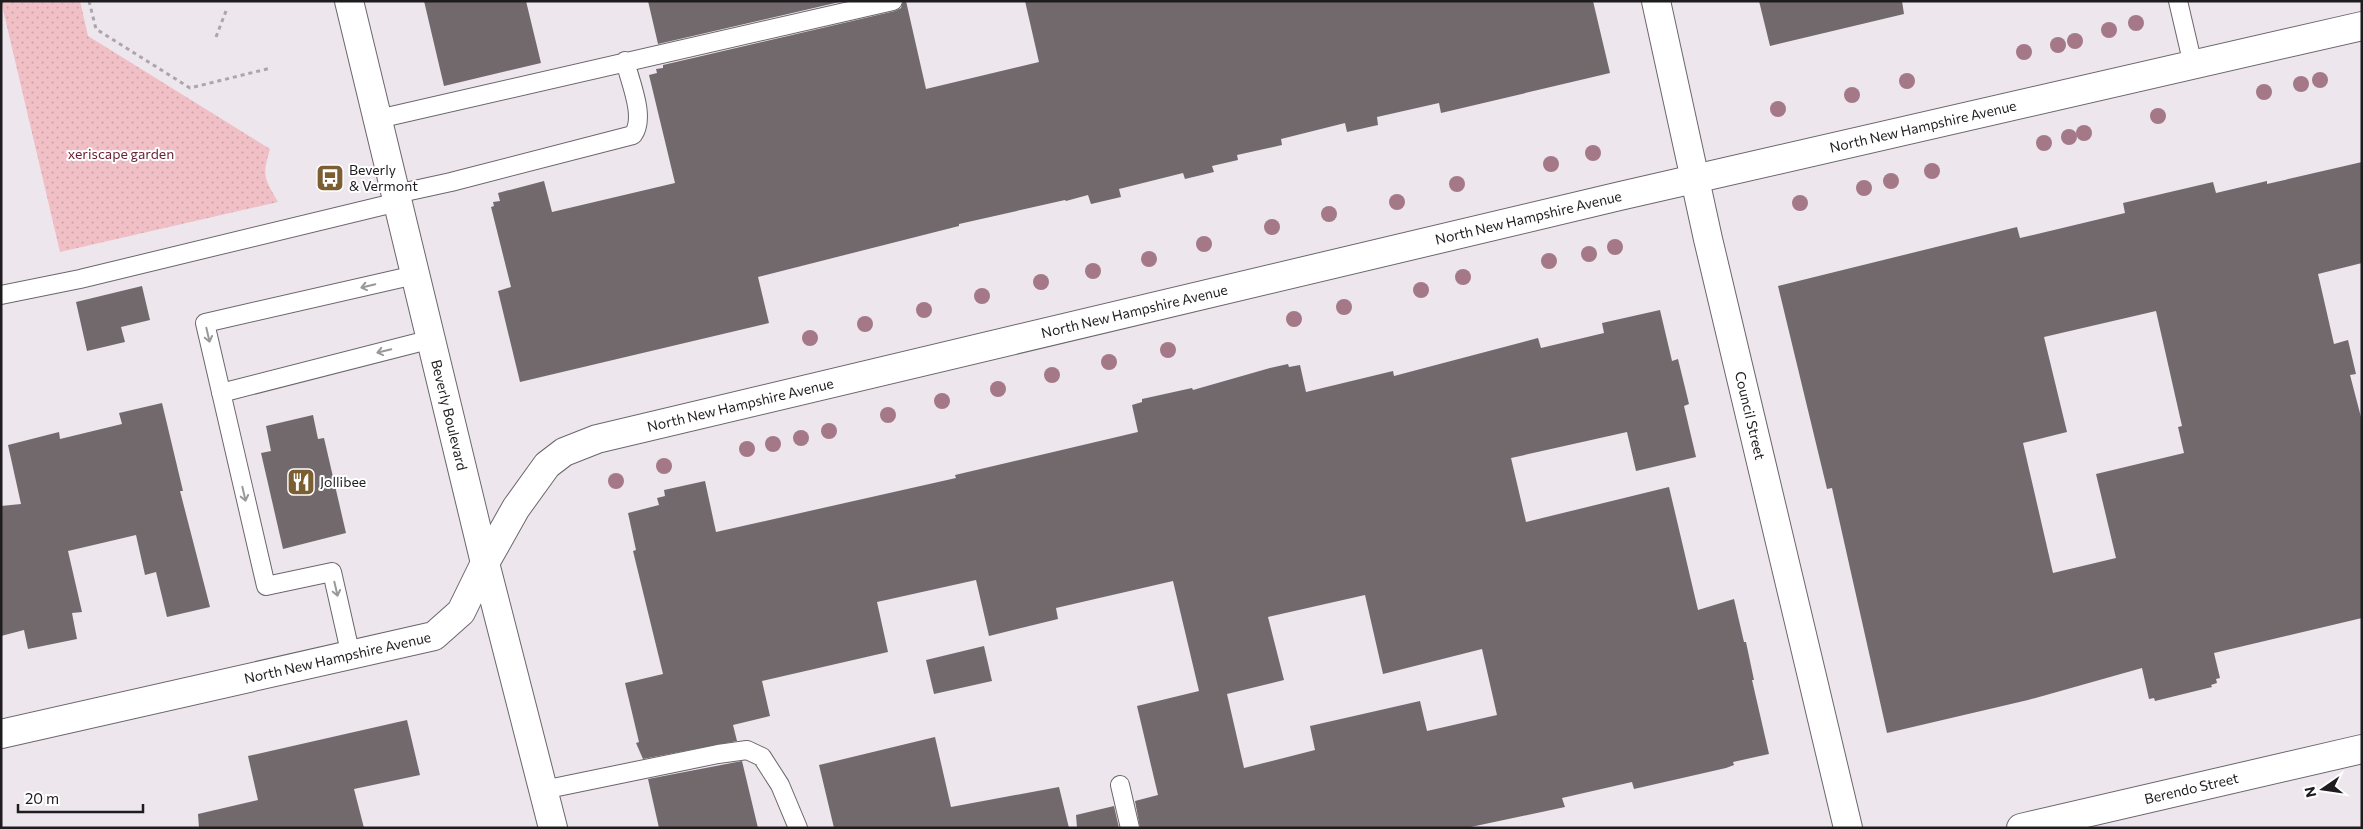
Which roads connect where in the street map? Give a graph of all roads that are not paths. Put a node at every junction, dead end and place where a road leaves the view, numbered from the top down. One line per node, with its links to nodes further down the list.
1 (349, 1): 8 (street, Beverly Boulevard)
2 (893, 1): 6 (lane)
3 (1656, 1): 9 (street, Council Street)
4 (2178, 1): 7 (lane)
5 (2362, 26): 7 (street, North New Hampshire Avenue)
6 (625, 61): 8 (lane); 10 (lane)
7 (2193, 64): 9 (street, North New Hampshire Avenue)
8 (378, 119): 10 (street, Beverly Boulevard)
9 (1695, 179): 15 (street, North New Hampshire Avenue); 24 (street, Council Street)
10 (397, 198): 11 (street, Beverly Boulevard); 12 (lane)
11 (416, 275): 13 (street, Beverly Boulevard); 14 (lane, one-way to 14)
12 (1, 295)
13 (432, 339): 14 (lane, one-way to 14); 15 (street, Beverly Boulevard)
14 (221, 393): 16 (lane, one-way to 16)
15 (485, 563): 16 (street, North New Hampshire Avenue); 20 (street, Beverly Boulevard)
16 (351, 656): 17 (street, North New Hampshire Avenue)
17 (1, 734)
18 (2362, 749): 25 (street, Berendo Street)
19 (1120, 785): 23 (lane)
20 (543, 790): 21 (street, Beverly Boulevard); 22 (lane)
21 (552, 828)
22 (798, 828)
23 (1130, 828)
24 (1848, 828)
25 (2021, 828)

